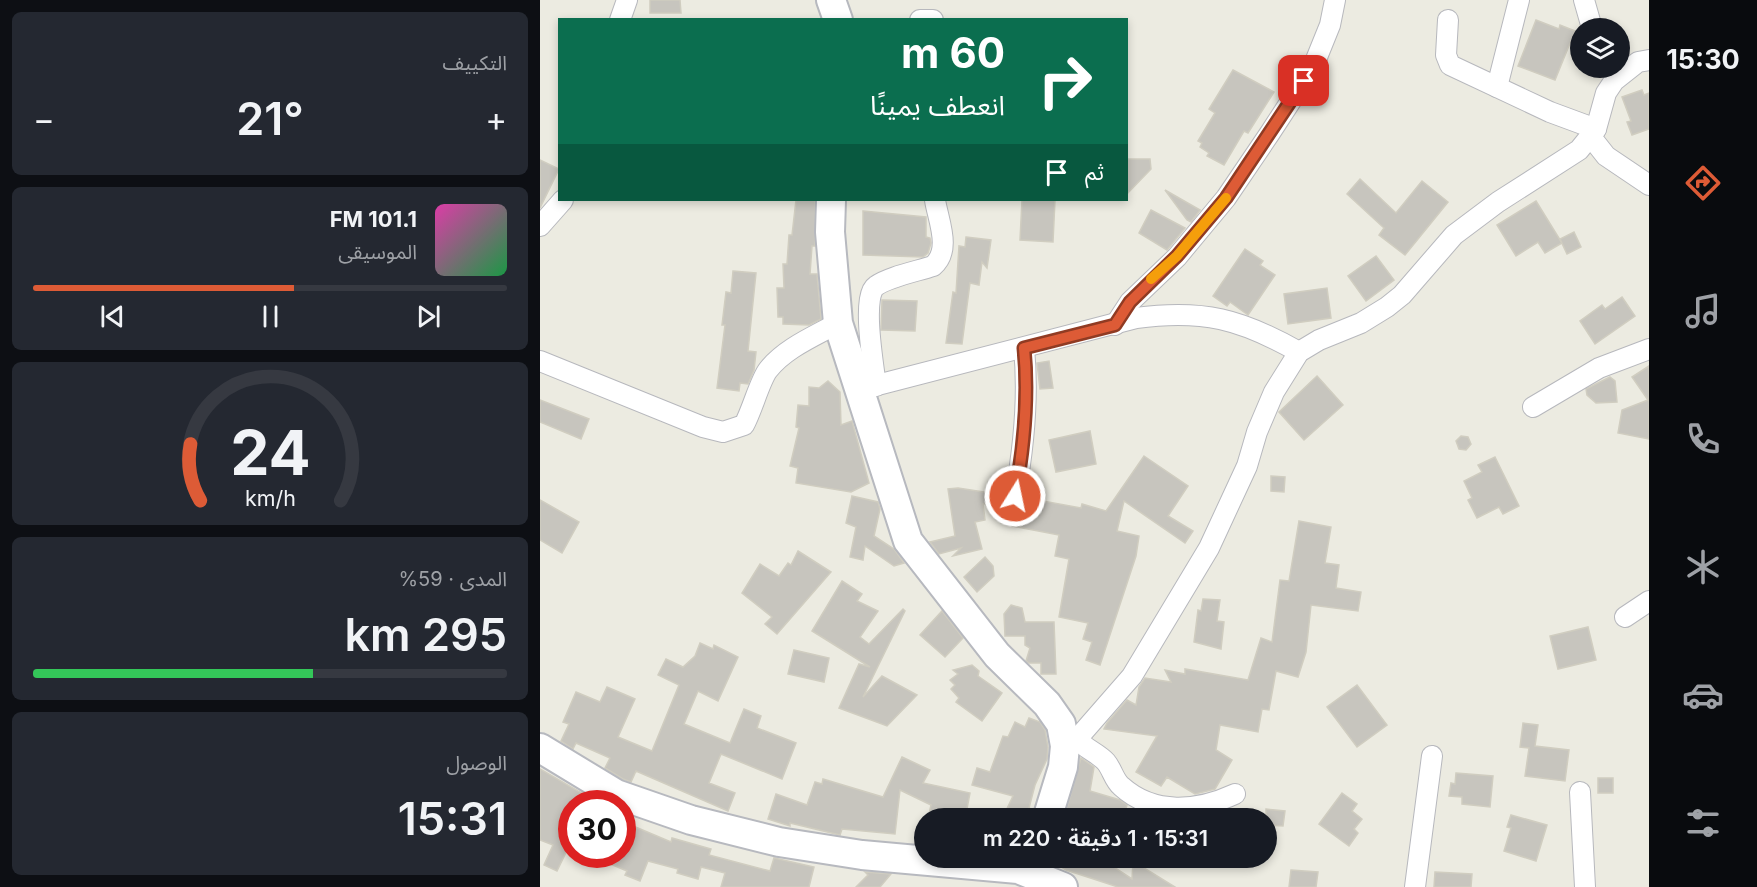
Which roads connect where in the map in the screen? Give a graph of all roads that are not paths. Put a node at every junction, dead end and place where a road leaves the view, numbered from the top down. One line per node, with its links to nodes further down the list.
1 (627, 0): 6 (street)
2 (831, 0): 7 (street)
3 (1335, 0): 21 (street)
4 (1519, 0): 12 (street)
5 (1584, 0): 8 (street)
6 (621, 18)
7 (837, 18)
8 (1589, 18)
9 (1448, 20): 12 (street)
10 (1649, 60): 13 (street)
11 (1607, 78): 13 (street)
12 (1497, 87): 14 (street)
13 (1610, 87): 14 (street)
14 (1589, 139): 15 (street); 24 (street)
15 (1649, 185)
16 (562, 201): 19 (street)
17 (831, 201): 20 (street)
18 (935, 201): 26 (street)
19 (540, 226)
20 (838, 323): 25 (street); 26 (street)
21 (1115, 325): 22 (street); 24 (street)
22 (1024, 348): 26 (street); 28 (street)
23 (1649, 349): 27 (street)
24 (1299, 352): 31 (street)
25 (540, 361)
26 (867, 388): 31 (street)
27 (1533, 407)
28 (1015, 496)
29 (1649, 601): 30 (street)
30 (1625, 617)
31 (1071, 743): 35 (street); 36 (street)
32 (540, 748): 37 (street)
33 (1432, 756): 40 (street)
34 (1580, 792): 41 (street)
35 (1235, 794)
36 (1050, 808)
37 (914, 858)
38 (1029, 868): 39 (street)
39 (1063, 887)
40 (1415, 887)
41 (1585, 887)

